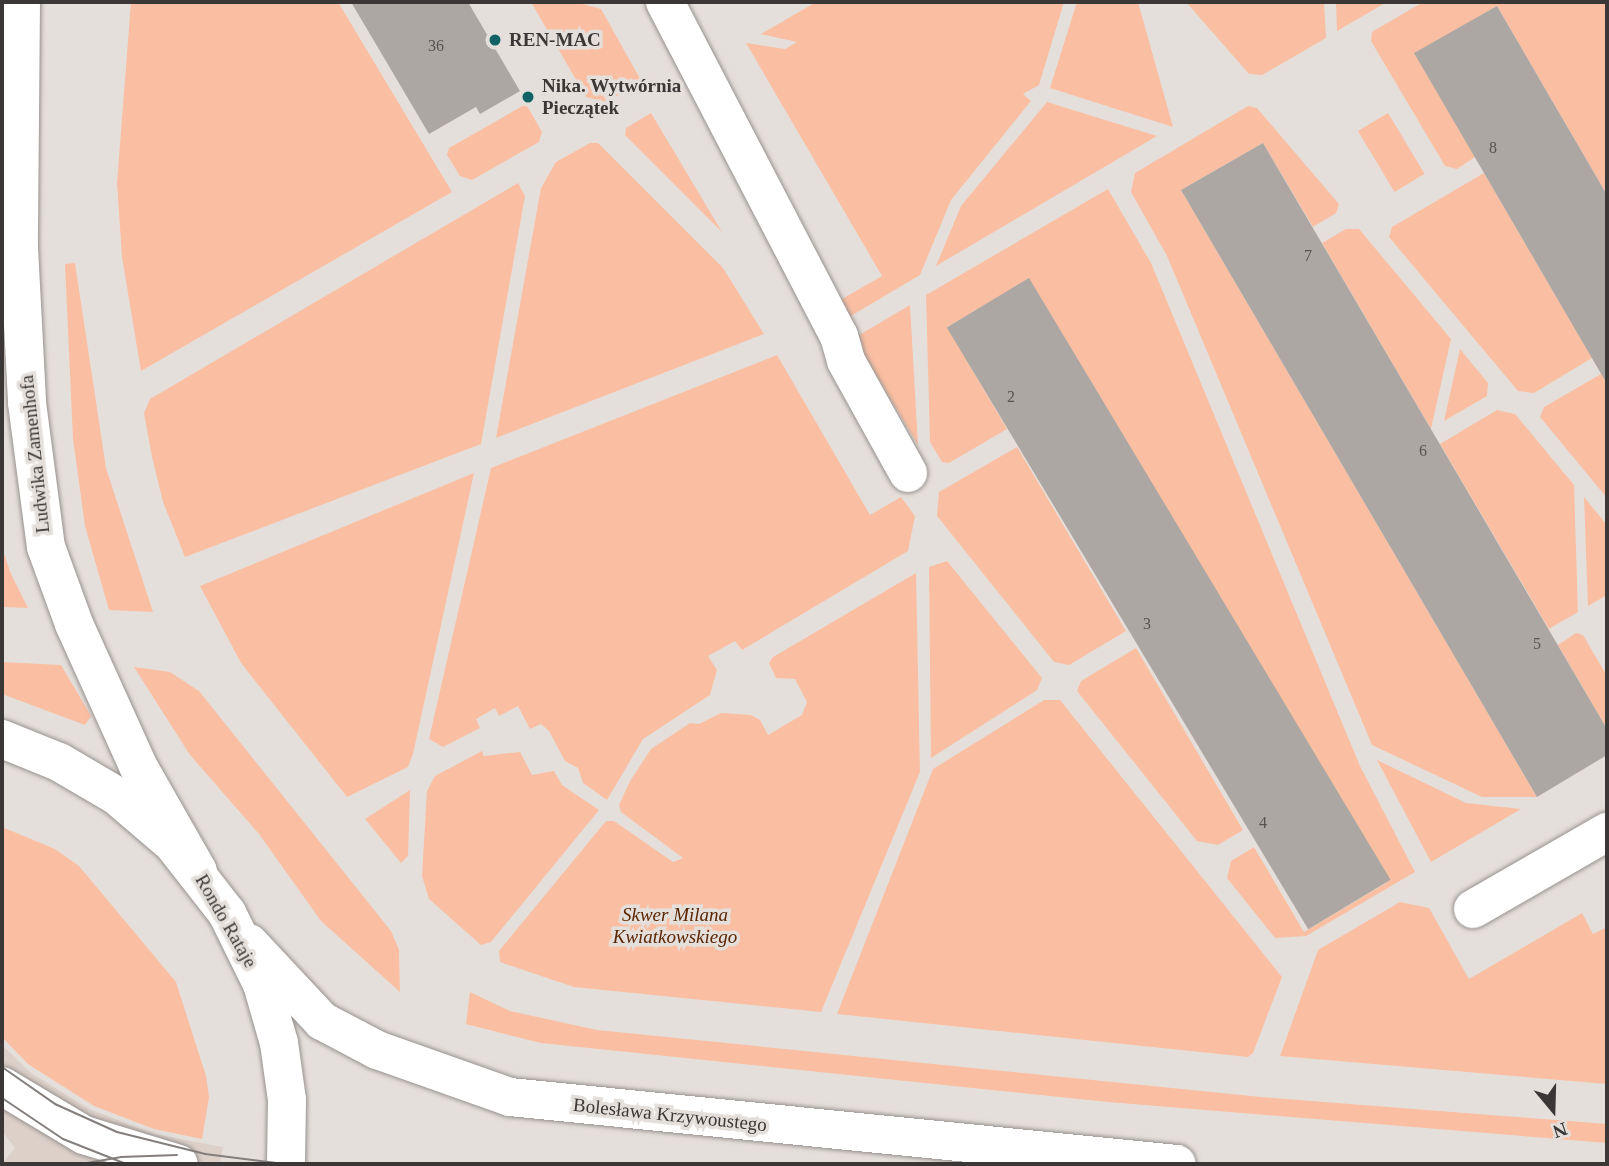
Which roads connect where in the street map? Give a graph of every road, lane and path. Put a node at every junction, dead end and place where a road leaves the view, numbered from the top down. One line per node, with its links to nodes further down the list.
1 (21, 2): 6 (street, Ludwika Zamenhofa)
2 (666, 2): 3 (street)
3 (908, 473)
4 (2, 738): 6 (street, Rondo Rataje)
5 (1607, 832): 7 (street)
6 (198, 871): 8 (street, Rondo Rataje)
7 (1474, 909)
8 (227, 914): 11 (street, Rondo Rataje); 12 (street, Bolesława Krzywoustego)
9 (2, 1086): 10 (street)
10 (179, 1164)
11 (286, 1164)
12 (1177, 1164)

